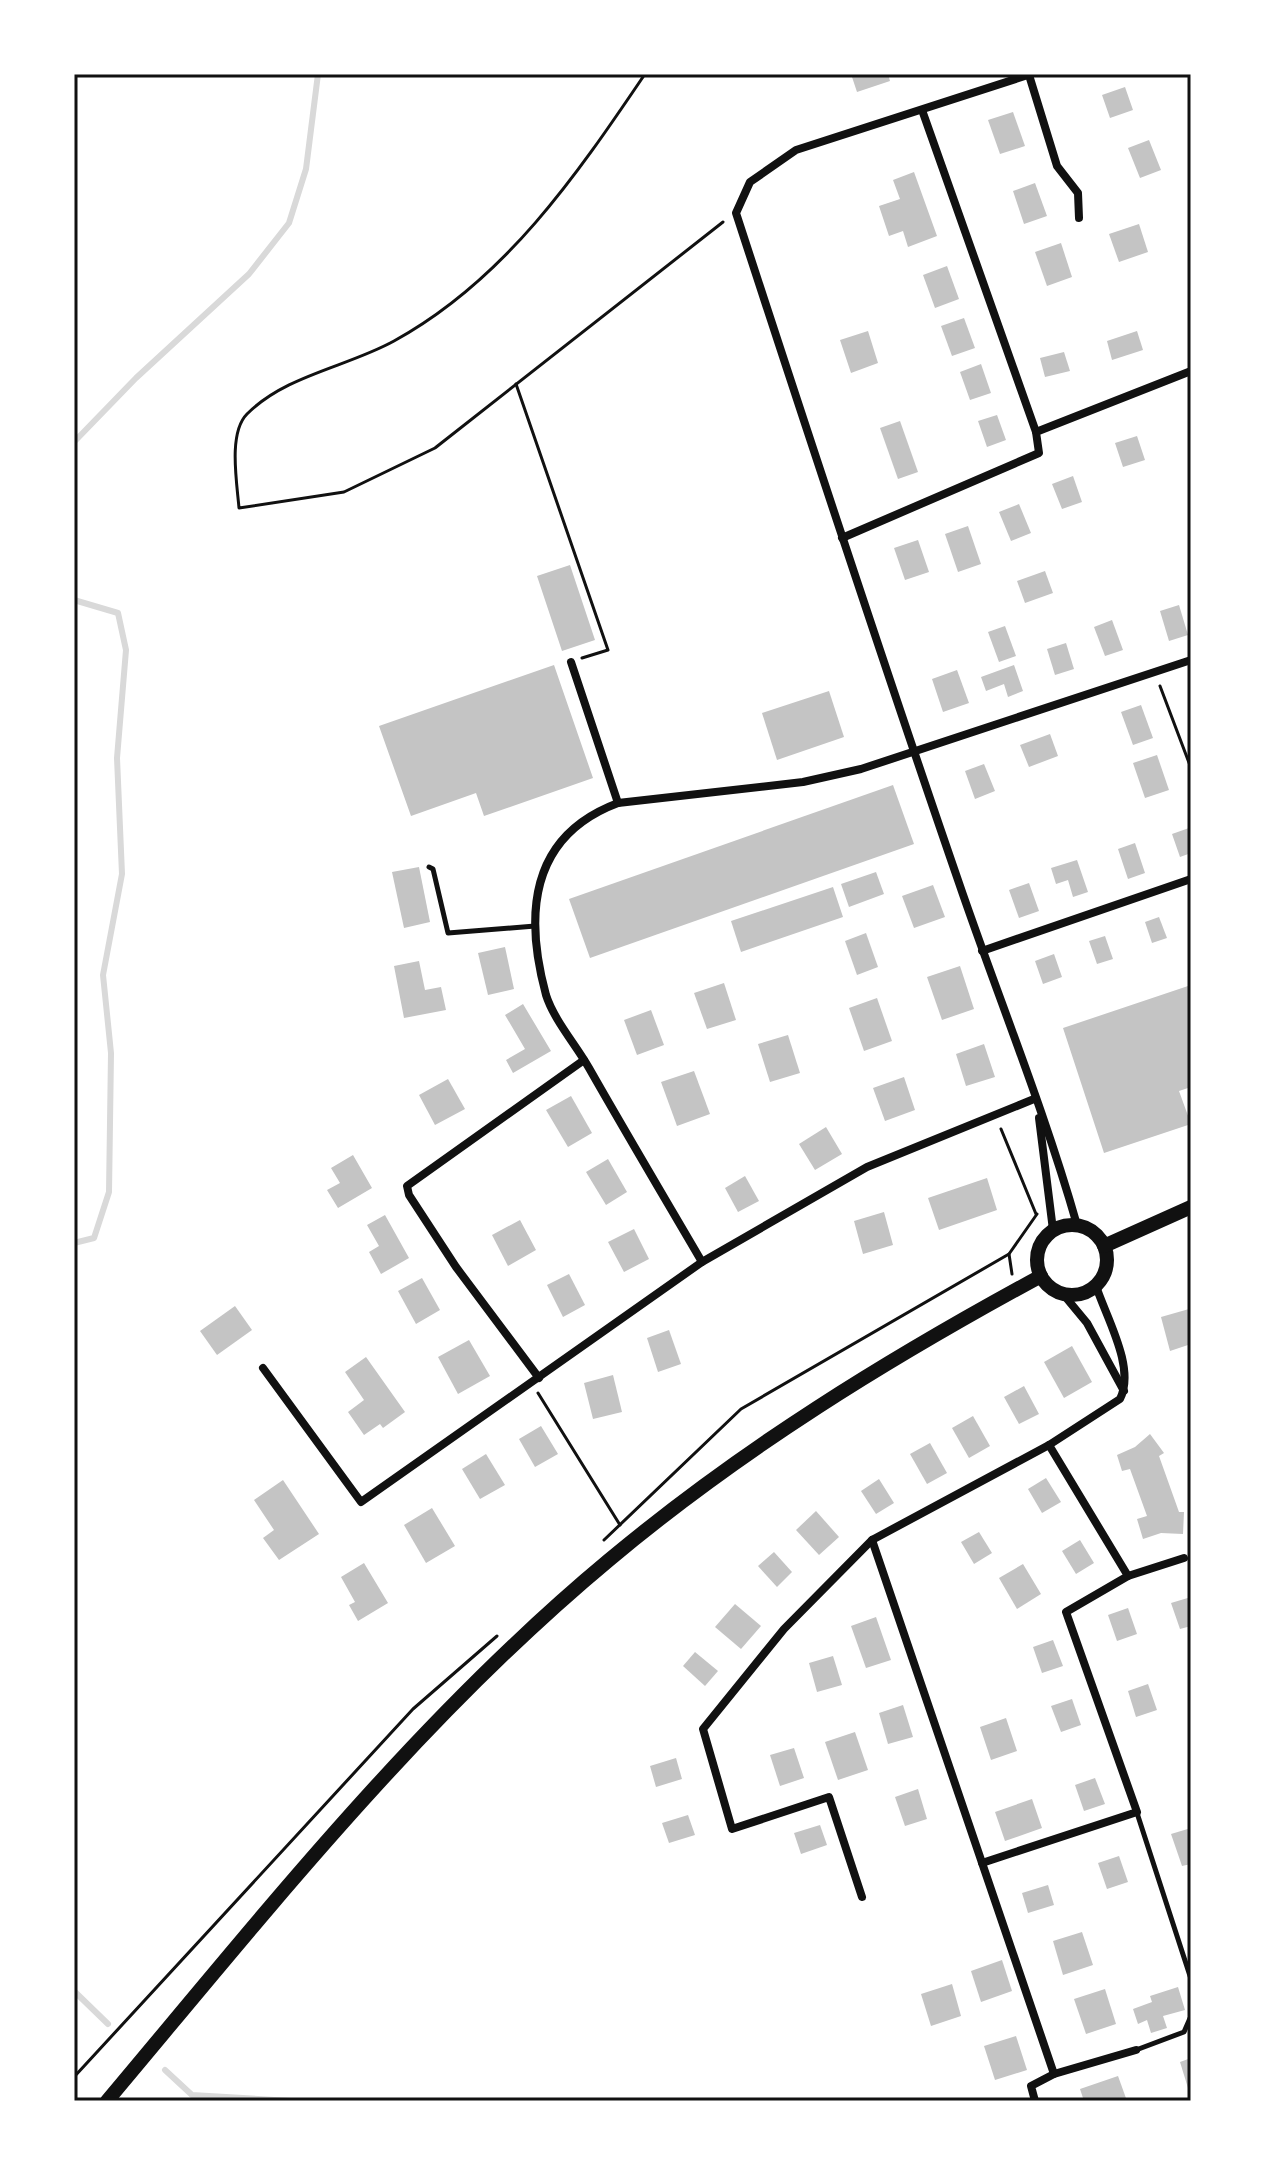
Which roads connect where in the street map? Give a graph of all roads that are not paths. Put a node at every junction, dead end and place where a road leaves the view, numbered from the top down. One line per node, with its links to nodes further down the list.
1 (1030, 74): 2 (street); 3 (street)
2 (922, 110): 5 (street); 6 (street)
3 (1079, 218)
4 (1191, 371): 5 (street)
5 (1036, 432): 6 (street)
6 (842, 538): 9 (street)
7 (1191, 660): 9 (street)
8 (571, 662): 10 (street)
9 (914, 753): 10 (street); 14 (street)
10 (618, 803): 13 (street)
11 (429, 867): 13 (lane)
12 (1191, 879): 14 (street)
13 (535, 926): 15 (street)
14 (982, 951): 16 (street)
15 (584, 1060): 22 (street); 27 (street)
16 (1034, 1099): 17 (street); 22 (street)
17 (1038, 1110): 19 (street); 20 (street)
18 (1191, 1207): 21 (main road)
19 (1077, 1225): 20 (main road); 21 (main road)
20 (1053, 1230): 23 (main road)
21 (1104, 1246): 24 (main road)
22 (702, 1262): 27 (street)
23 (1041, 1276): 25 (main road); 40 (main road)
24 (1096, 1286): 25 (main road); 28 (street)
25 (1063, 1294): 28 (street)
26 (263, 1368): 27 (street)
27 (536, 1380)
28 (1124, 1391): 29 (street)
29 (1049, 1445): 30 (street); 32 (street)
30 (872, 1540): 34 (street); 35 (street)
31 (1184, 1558): 32 (street)
32 (1128, 1576): 33 (street)
33 (1137, 1812): 34 (street); 36 (lane)
34 (982, 1863): 39 (street)
35 (862, 1897)
36 (1191, 1979)
37 (1191, 2016): 38 (lane)
38 (1136, 2050): 39 (street)
39 (1054, 2074): 41 (street)
40 (107, 2101)
41 (1035, 2101)

